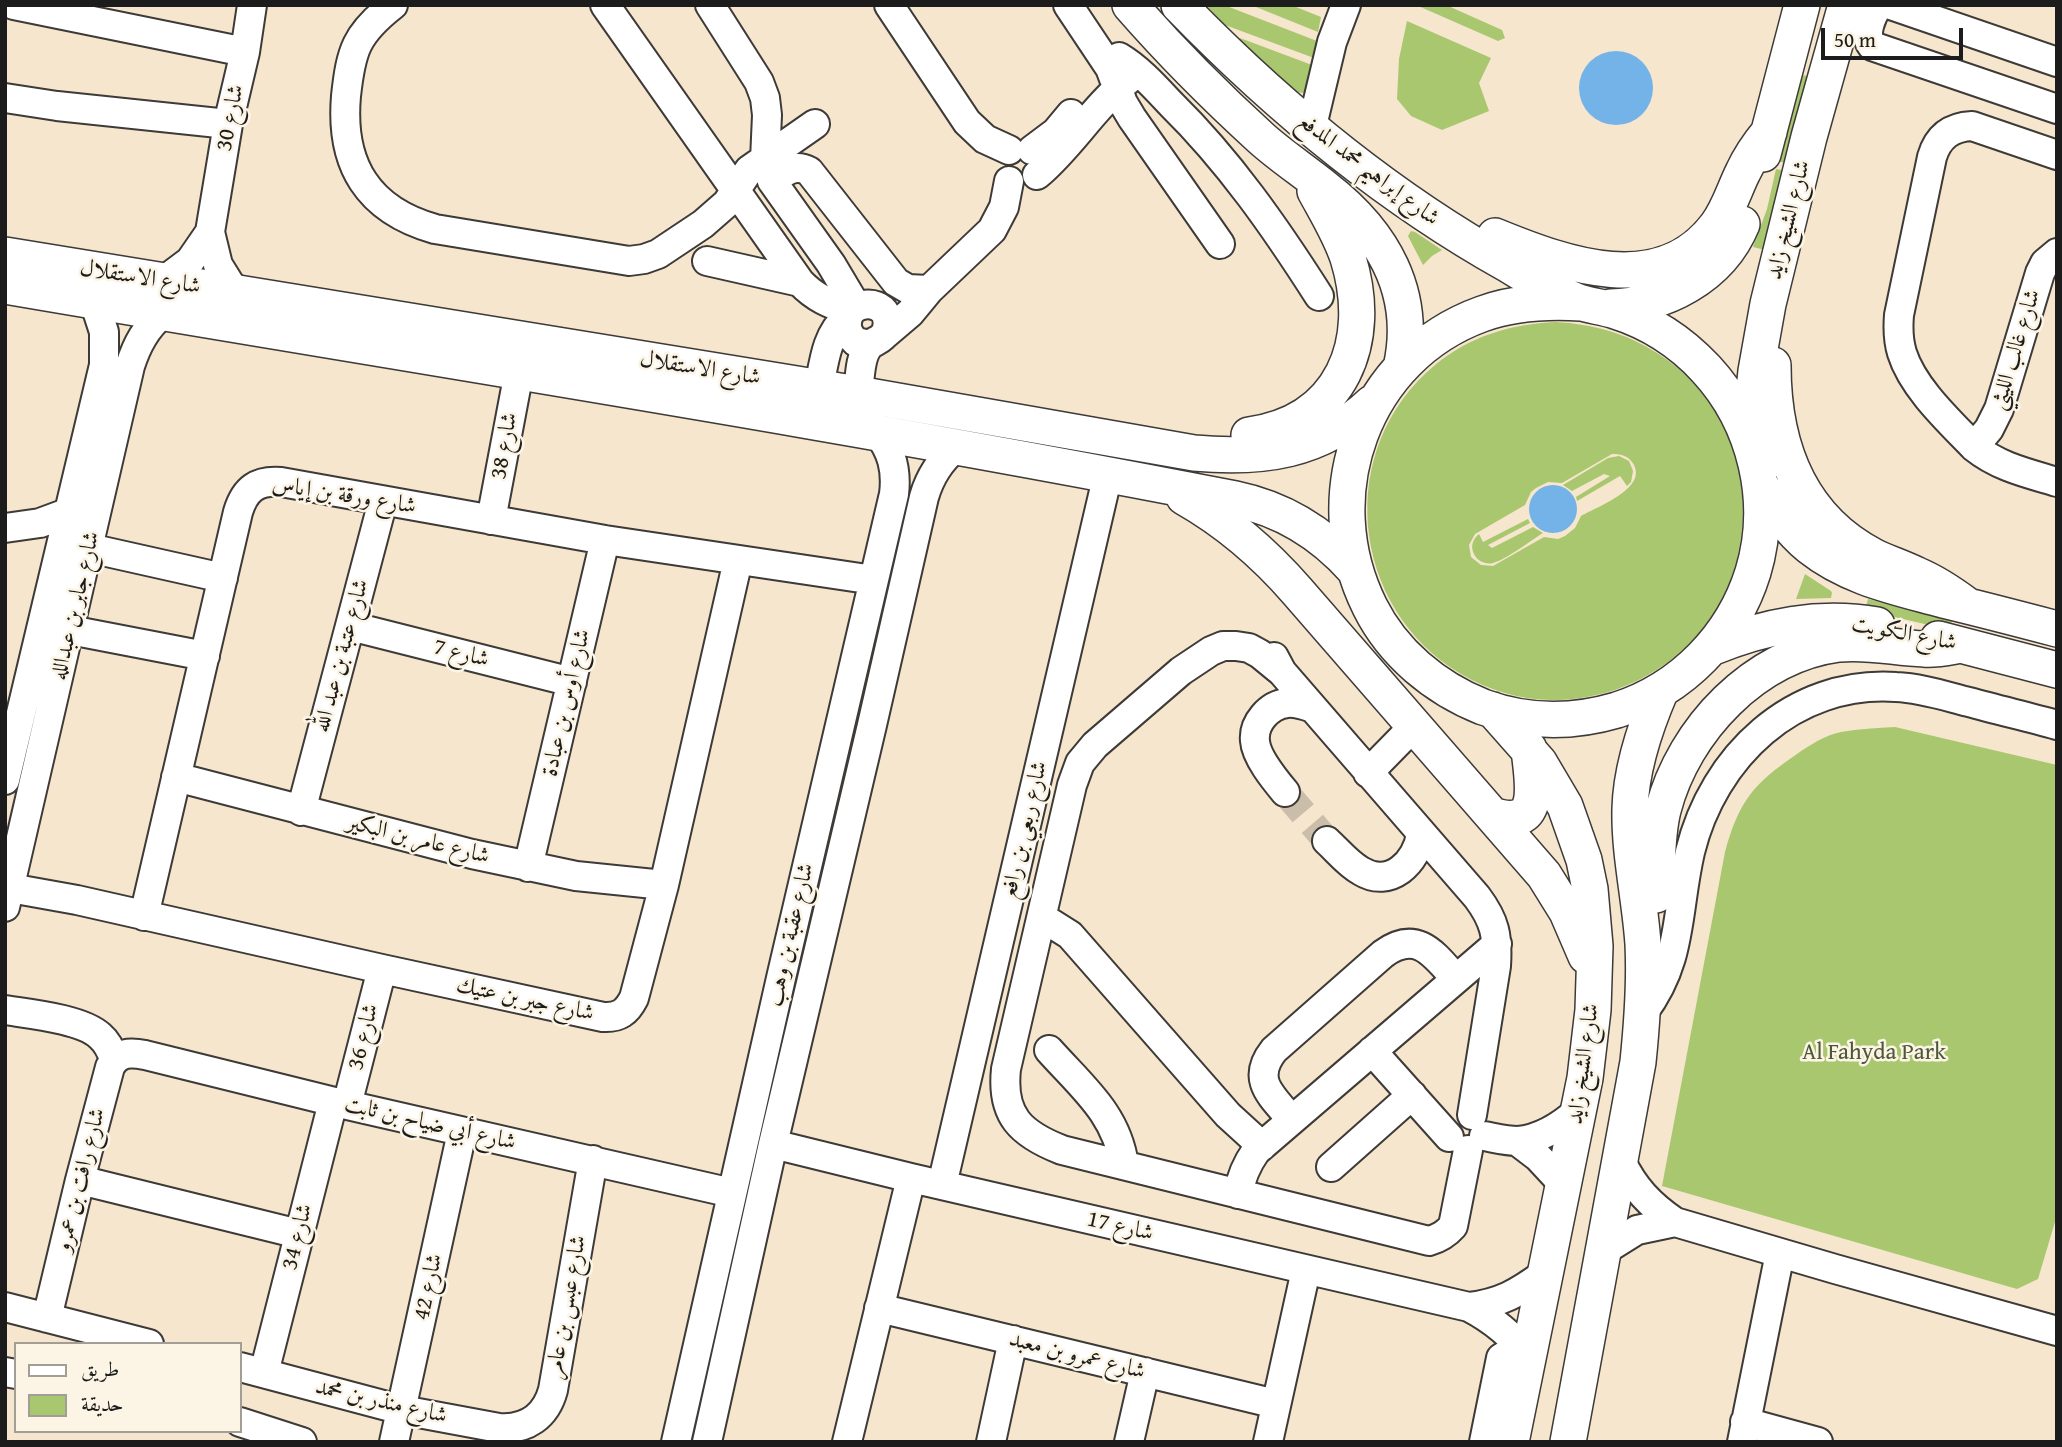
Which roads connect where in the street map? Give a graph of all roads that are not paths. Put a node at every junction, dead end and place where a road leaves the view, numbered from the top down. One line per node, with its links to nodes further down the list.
1 (14, 5): 15 (street)
2 (252, 5): 15 (street, شارع 30)
3 (393, 5): 30 (street)
4 (605, 5): 30 (street)
5 (710, 5): 27 (street)
6 (889, 5): 26 (street)
7 (1068, 5): 18 (street)
8 (1179, 5): 23 (main road, شارع إبراهيم محمد المدفع)
9 (1346, 5): 23 (street)
10 (1802, 5): 24 (main road, شارع الشيخ زايد)
11 (1846, 5): 36 (main road, شارع الشيخ زايد)
12 (1879, 5): 20 (street)
13 (1891, 5): 17 (street)
14 (1135, 11): 16 (main road, شارع إبراهيم محمد المدفع); 18 (street)
15 (244, 52): 21 (street, شارع 30)
16 (1175, 54): 18 (street); 29 (main road, شارع إبراهيم محمد المدفع)
17 (2057, 62)
18 (1122, 71): 26 (street); 32 (street); 41 (street)
19 (5, 98): 21 (street)
20 (2057, 109)
21 (228, 124): 31 (street, شارع 30)
22 (815, 124): 27 (street)
23 (1311, 130): 28 (main road, شارع إبراهيم محمد المدفع)
24 (1769, 132): 28 (main road); 44 (main road, شارع الشيخ زايد)
25 (2057, 155): 56 (street)
26 (1021, 168): 39 (street)
27 (769, 170): 30 (street); 39 (street); 45 (street)
28 (1364, 172): 44 (main road, شارع إبراهيم محمد المدفع)
29 (1306, 174): 47 (main road, شارع إبراهيم محمد المدفع); 54 (main road)
30 (735, 191): 37 (street)
31 (210, 232): 40 (street, شارع 30); 42 (street, شارع 30)
32 (1220, 244)
33 (2057, 253): 56 (street, شارع غالب الليثي)
34 (5, 255): 42 (main road, شارع الاستقلال)
35 (708, 261): 37 (street)
36 (1777, 271): 53 (main road, شارع الشيخ زايد); 73 (main road)
37 (800, 282): 45 (street)
38 (5, 286): 43 (main road, شارع الاستقلال)
39 (929, 290): 45 (street); 46 (street)
40 (236, 294): 42 (main road, شارع الاستقلال); 49 (main road, شارع الاستقلال)
41 (1319, 296)
42 (162, 297): 43 (main road, شارع الاستقلال); 48 (main road, شارع الاستقلال); 66 (street, شارع جابر بن عبدالله)
43 (94, 301): 58 (street, شارع جابر بن عبدالله)
44 (1591, 305): 47 (main road); 53 (main road)
45 (857, 309): 46 (street); 49 (street)
46 (877, 340): 50 (street)
47 (1401, 368): 51 (main road)
48 (519, 372): 52 (main road, شارع الاستقلال); 64 (street, شارع 38)
49 (820, 388): 50 (main road, شارع الاستقلال)
50 (858, 394): 54 (main road, شارع الاستقلال)
51 (1380, 395): 54 (main road, شارع الاستقلال); 70 (main road)
52 (877, 432): 55 (main road, شارع الاستقلال); 72 (street, شارع عقبة بن وهب)
53 (1749, 439): 61 (main road)
54 (1144, 444)
55 (957, 446): 57 (main road, شارع الاستقلال); 87 (street, شارع عقبة بن وهب)
56 (1974, 447): 59 (street)
57 (1108, 474): 60 (main road, شارع الاستقلال); 129 (street, شارع ربعي بن رافع)
58 (77, 476): 63 (street, شارع جابر بن عبدالله); 66 (street)
59 (2057, 482)
60 (1160, 484): 70 (main road, شارع الاستقلال); 88 (main road)
61 (1760, 484): 73 (main road, شارع الكويت); 78 (main road)
62 (383, 501): 64 (street, شارع ورقة بن إياس); 71 (street, شارع ورقة بن إياس); 74 (street, شارع عتبة بن عبد الله)
63 (67, 513): 65 (street); 68 (street, شارع جابر بن عبدالله)
64 (491, 520): 67 (street, شارع ورقة بن إياس)
65 (5, 528): 68 (street)
66 (92, 537): 71 (street); 76 (street, شارع جابر بن عبدالله)
67 (605, 540): 69 (street, شارع ورقة بن إياس); 82 (street, شارع أوس بن عبادة)
68 (59, 549): 83 (street, شارع جابر بن عبدالله)
69 (738, 560): 72 (street, شارع ورقة بن إياس); 100 (street, شارع جبر بن عتيك)
70 (1354, 569): 86 (main road)
71 (223, 578): 79 (street, شارع ورقة بن إياس)
72 (874, 580): 80 (street, شارع عقبة بن وهب)
73 (1968, 606): 75 (main road, شارع الكويت)
74 (350, 626): 82 (street, شارع 7); 95 (street, شارع عتبة بن عبد الله)
75 (2057, 629)
76 (70, 630): 79 (street); 101 (street, شارع جابر بن عبدالله)
77 (1961, 645): 78 (main road, شارع الكويت); 81 (main road, شارع الكويت); 104 (main road)
78 (1711, 648): 84 (main road)
79 (205, 656): 92 (street, شارع ورقة بن إياس)
80 (853, 669): 87 (street); 131 (street, شارع عقبة بن وهب)
81 (2057, 670)
82 (572, 682): 99 (street, شارع أوس بن عبادة)
83 (16, 685): 93 (street, شارع جابر بن عبدالله)
84 (1661, 690): 86 (main road); 104 (main road)
85 (1313, 708): 91 (street); 94 (street); 103 (street)
86 (1493, 710): 90 (main road, شارع الشيخ زايد)
87 (872, 725): 121 (street, شارع عقبة بن وهب)
88 (1415, 725): 91 (street); 96 (main road)
89 (2057, 725): 110 (street)
90 (1529, 749): 96 (main road); 107 (main road, شارع الشيخ زايد)
91 (1368, 773): 97 (street)
92 (176, 777): 95 (street, شارع عامر بن البكير); 102 (street, شارع ورقة بن إياس)
93 (5, 780)
94 (1285, 792)
95 (300, 811): 99 (street, شارع عامر بن البكير)
96 (1492, 814): 107 (main road)
97 (1421, 834): 98 (street); 105 (street)
98 (1327, 841)
99 (528, 867): 100 (street, شارع عامر بن البكير)
100 (664, 885): 106 (street, شارع جبر بن عتيك)
101 (8, 897): 102 (street, شارع جبر بن عتيك)
102 (144, 916): 106 (street, شارع جبر بن عتيك)
103 (1041, 920): 122 (street); 125 (street)
104 (1643, 941): 110 (main road)
105 (1497, 944): 108 (street); 119 (street)
106 (382, 969): 115 (street, شارع 36)
107 (1594, 975): 116 (main road, شارع الشيخ زايد)
108 (1456, 979): 112 (street); 117 (street)
109 (5, 1010): 113 (street)
110 (1643, 1013): 124 (main road)
111 (1049, 1050): 125 (street)
112 (1372, 1051): 114 (street); 117 (street)
113 (121, 1056): 115 (street, شارع أبي ضياح بن ثابت); 128 (street, شارع رافت بن عمرو)
114 (1418, 1101): 119 (street); 126 (street)
115 (340, 1104): 118 (street, شارع أبي ضياح بن ثابت); 134 (street, شارع 34)
116 (1578, 1111): 120 (street); 130 (main road, شارع الشيخ زايد)
117 (1292, 1120): 122 (street)
118 (462, 1132): 123 (street, شارع أبي ضياح بن ثابت); 150 (street, شارع 42)
119 (1464, 1134): 120 (street); 132 (street)
120 (1517, 1141): 130 (street)
121 (773, 1144): 127 (street, شارع 17); 157 (street, شارع عقبة بن وهب)
122 (1262, 1146): 132 (street)
123 (593, 1160): 131 (street, شارع أبي ضياح بن ثابت); 153 (street, شارع عبس بن عامر)
124 (1621, 1161): 133 (street); 135 (main road)
125 (1124, 1165): 132 (street)
126 (1331, 1167)
127 (911, 1178): 129 (street, شارع 17); 141 (street)
128 (80, 1180): 134 (street); 142 (street, شارع رافت بن عمرو)
129 (942, 1185): 137 (street, شارع 17)
130 (1564, 1185): 138 (main road, شارع الشيخ زايد)
131 (732, 1193): 156 (street, شارع عقبة بن وهب)
132 (1238, 1194)
133 (1675, 1222): 135 (street); 136 (street)
134 (299, 1234): 147 (street, شارع 34)
135 (1605, 1250): 164 (main road)
136 (1780, 1253): 143 (street); 152 (street)
137 (1306, 1270): 140 (street, شارع 17); 149 (street)
138 (1544, 1274): 140 (street, شارع 17); 146 (main road, شارع الشيخ زايد)
139 (5, 1307): 142 (street)
140 (1469, 1307): 146 (street, شارع 17)
141 (879, 1308): 144 (street, شارع عمرو بن معبد); 158 (street)
142 (47, 1318): 145 (street)
143 (2055, 1323)
144 (1013, 1340): 148 (street, شارع عمرو بن معبد); 159 (street)
145 (141, 1342)
146 (1529, 1357): 162 (street); 163 (main road, شارع الشيخ زايد)
147 (252, 1370): 150 (street, شارع منذر بن محمد)
148 (1145, 1372): 149 (street, شارع عمرو بن معبد); 160 (street)
149 (1276, 1404): 161 (street)
150 (402, 1410): 153 (street, شارع منذر بن محمد); 155 (street, شارع 42)
151 (249, 1429): 154 (street)
152 (1743, 1432): 165 (street)
153 (521, 1434)
154 (302, 1442)
155 (394, 1442)
156 (676, 1442)
157 (707, 1442)
158 (847, 1442)
159 (991, 1442)
160 (1129, 1442)
161 (1268, 1442)
162 (1484, 1442)
163 (1511, 1442)
164 (1569, 1442)
165 (1818, 1442)

